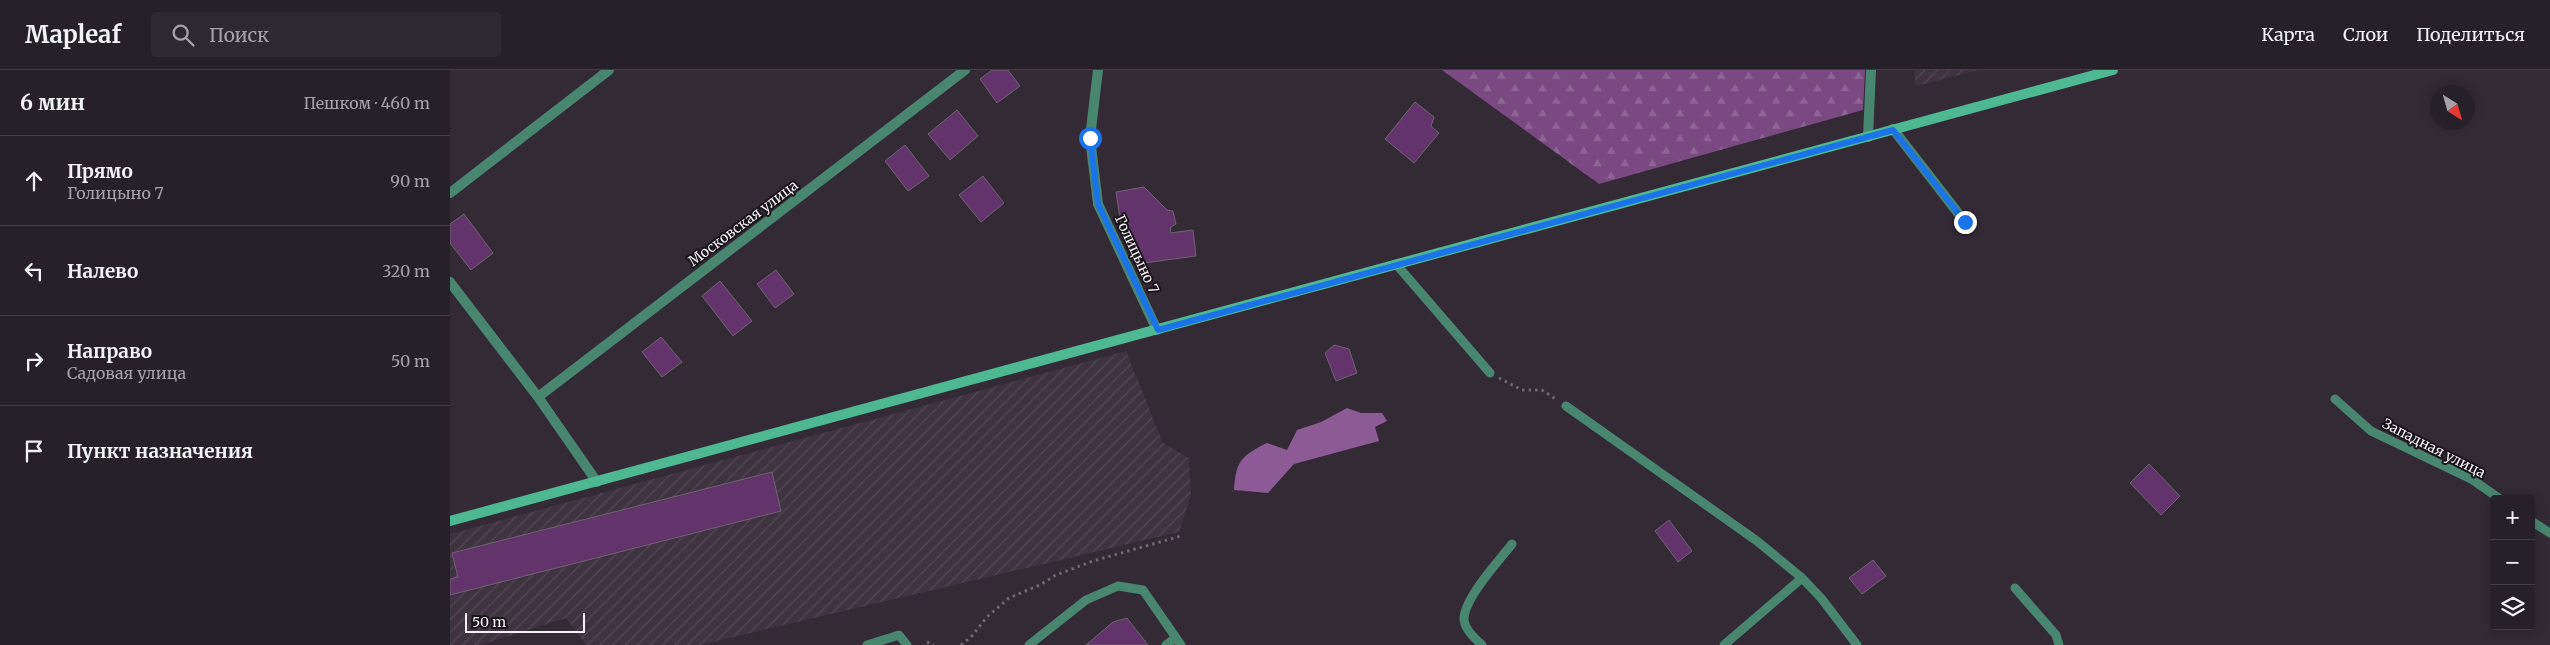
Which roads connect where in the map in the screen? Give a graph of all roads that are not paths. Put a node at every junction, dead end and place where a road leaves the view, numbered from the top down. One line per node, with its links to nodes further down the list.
1 (609, 70): 8 (street)
2 (965, 70): 14 (street, Московская улица)
3 (1098, 70): 12 (street, Голицыно 7)
4 (1871, 70): 7 (street)
5 (2113, 70): 6 (street)
6 (1893, 130): 7 (street); 9 (street)
7 (1868, 136): 10 (street)
8 (450, 193)
9 (1965, 222)
10 (1396, 264): 12 (street); 13 (lane)
11 (450, 282): 14 (street)
12 (1158, 330): 17 (street)
13 (1490, 373)
14 (538, 398): 17 (street)
15 (2335, 400): 18 (lane, Западная улица)
16 (1566, 406): 23 (lane)
17 (597, 482): 19 (street)
18 (2494, 495)
19 (450, 520)
20 (2535, 523): 21 (lane)
21 (2550, 533)
22 (1512, 544): 30 (lane)
23 (1802, 578): 31 (lane); 32 (lane)
24 (2015, 588): 33 (lane)
25 (1178, 641): 28 (lane); 29 (lane)
26 (867, 645): 27 (lane)
27 (907, 645)
28 (1029, 645)
29 (1166, 645)
30 (1482, 645)
31 (1724, 645)
32 (1857, 645)
33 (2059, 645)

